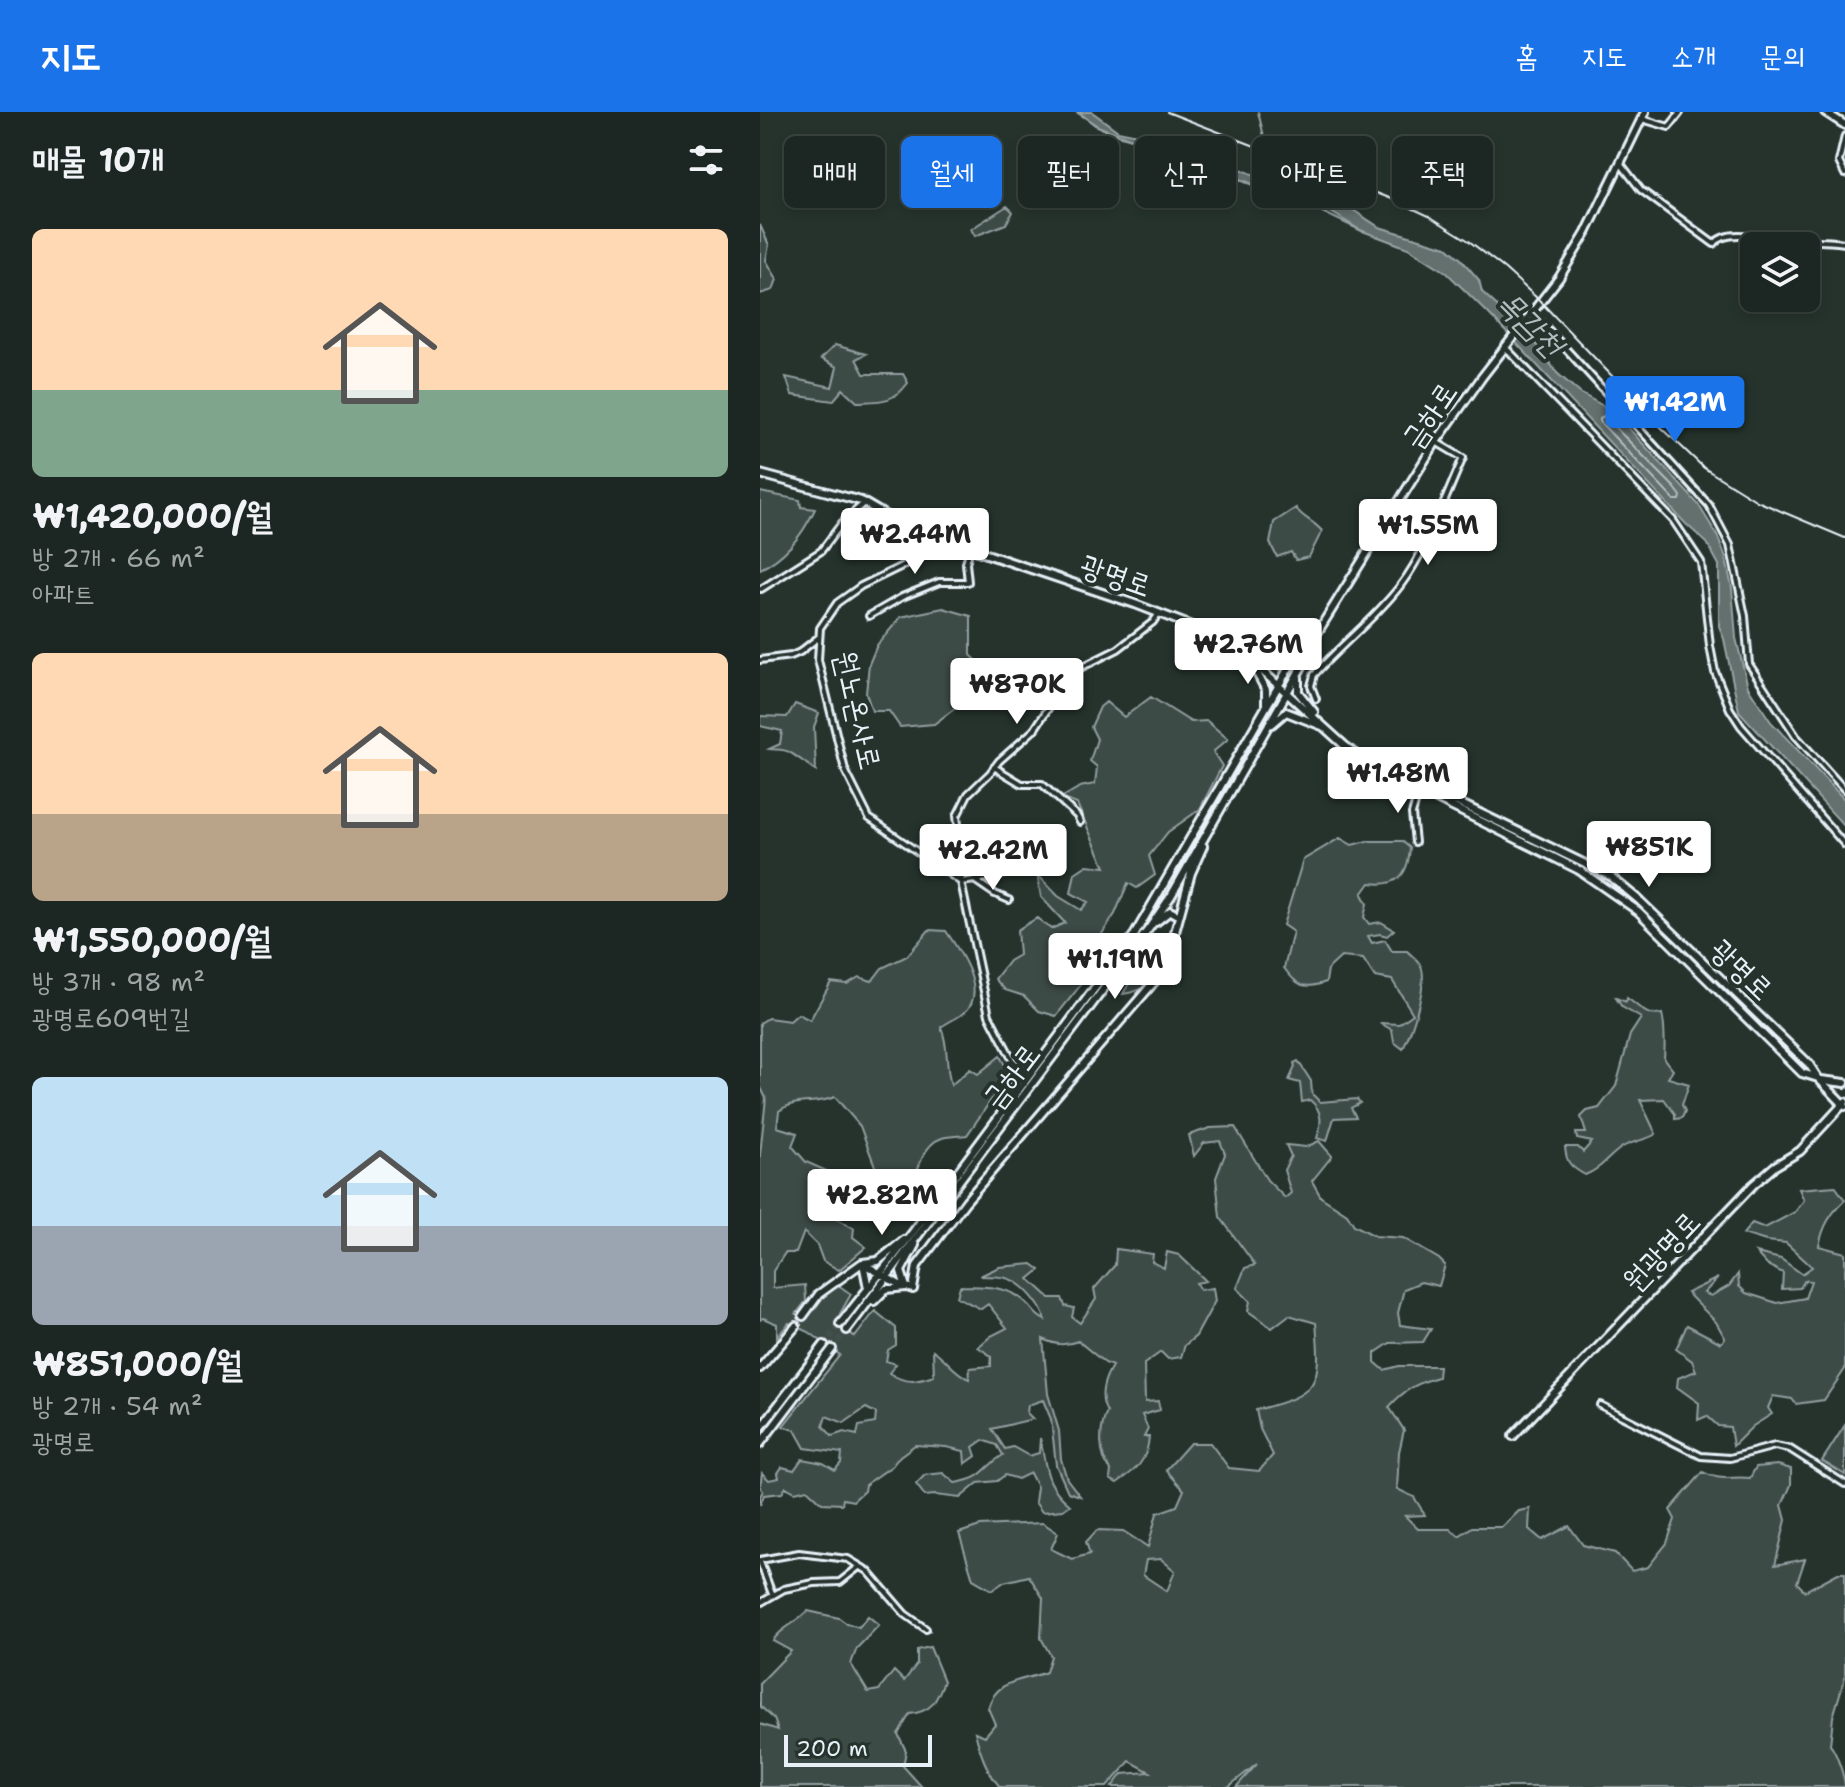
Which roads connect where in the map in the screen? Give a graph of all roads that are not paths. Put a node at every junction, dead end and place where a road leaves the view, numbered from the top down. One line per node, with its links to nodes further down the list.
1 (1678, 112): 3 (street)
2 (1825, 112): 4 (main road)
3 (1643, 115): 6 (main road)
4 (1845, 125)
5 (1845, 136): 7 (street)
6 (1621, 164): 8 (street); 9 (main road)
7 (1845, 174)
8 (1845, 243)
9 (1532, 312): 10 (main road, 금하로); 35 (street)
10 (1505, 347): 11 (main road, 금하로); 40 (street)
11 (1436, 442): 21 (main road, 금하로); 29 (street)
12 (760, 474): 13 (main road, 광명로)
13 (864, 503): 15 (main road, 광명로); 18 (street)
14 (887, 533): 17 (street)
15 (951, 542): 16 (main road, 광명로); 17 (street, 원노온사로)
16 (970, 548): 19 (main road, 광명로); 20 (street)
17 (908, 563): 22 (street, 원노온사로)
18 (761, 589)
19 (1159, 613): 24 (main road, 광명로); 33 (street)
20 (869, 616)
21 (1317, 633): 23 (main road, 금하로); 26 (main road, 금하로)
22 (819, 637): 25 (street); 44 (street, 원노온사로)
23 (1297, 655): 24 (main road); 27 (main road, 금하로)
24 (1248, 658): 27 (main road, 광명로); 30 (main road)
25 (760, 660)
26 (1300, 670): 28 (main road, 금하로); 31 (main road)
27 (1279, 685): 28 (main road, 광명로); 30 (main road, 금하로)
28 (1287, 692): 31 (main road, 광명로); 32 (main road, 금하로)
29 (1316, 699)
30 (1264, 714): 38 (main road, 금하로)
31 (1326, 728): 32 (main road); 34 (main road, 광명로)
32 (1266, 729): 37 (main road, 금하로)
33 (994, 767): 36 (street); 44 (street)
34 (1419, 790): 39 (street); 51 (main road, 광명로); 51 (main road, 광명로)
35 (1845, 790)
36 (1080, 822)
37 (1211, 825): 42 (main road, 금하로); 46 (main road)
38 (1190, 839): 42 (main road); 50 (main road, 금하로)
39 (1415, 842)
40 (1845, 845)
41 (1016, 869): 43 (street)
42 (1185, 871): 46 (main road); 48 (main road, 금하로)
43 (976, 881): 44 (street); 45 (street)
44 (961, 882): 49 (street)
45 (1009, 900)
46 (1183, 900): 47 (main road)
47 (1179, 916): 48 (main road); 61 (main road)
48 (1150, 927): 54 (main road, 금하로)
49 (1013, 1062): 50 (main road); 52 (street); 55 (main road)
50 (1032, 1070): 52 (main road, 금하로)
51 (1819, 1079): 53 (main road); 56 (main road, 광명로)
52 (1023, 1082): 54 (street); 55 (main road, 금하로)
53 (1845, 1083)
54 (1029, 1089): 57 (main road, 금하로)
55 (1012, 1096): 57 (main road, 금하로)
56 (1844, 1104): 73 (main road, 원광명로)
57 (914, 1237): 58 (main road); 59 (main road, 금하로); 60 (main road, 금하로); 61 (main road)
58 (863, 1263): 59 (main road); 62 (main road); 64 (main road)
59 (881, 1273): 60 (main road); 62 (main road, 금하로)
60 (888, 1277): 61 (main road); 63 (main road, 금하로)
61 (906, 1287): 63 (main road)
62 (868, 1288): 65 (main road, 금하로)
63 (861, 1311): 67 (main road, 금하로)
64 (803, 1316)
65 (840, 1324)
66 (796, 1326): 70 (main road)
67 (847, 1330)
68 (824, 1345): 72 (main road)
69 (832, 1349): 74 (main road)
70 (760, 1368)
71 (1600, 1405): 75 (street)
72 (760, 1429)
73 (1513, 1436)
74 (760, 1444)
75 (1845, 1484)
76 (760, 1561): 77 (street); 78 (street)
77 (860, 1566): 78 (street); 80 (street)
78 (772, 1594): 79 (street)
79 (760, 1603)
80 (926, 1629)

